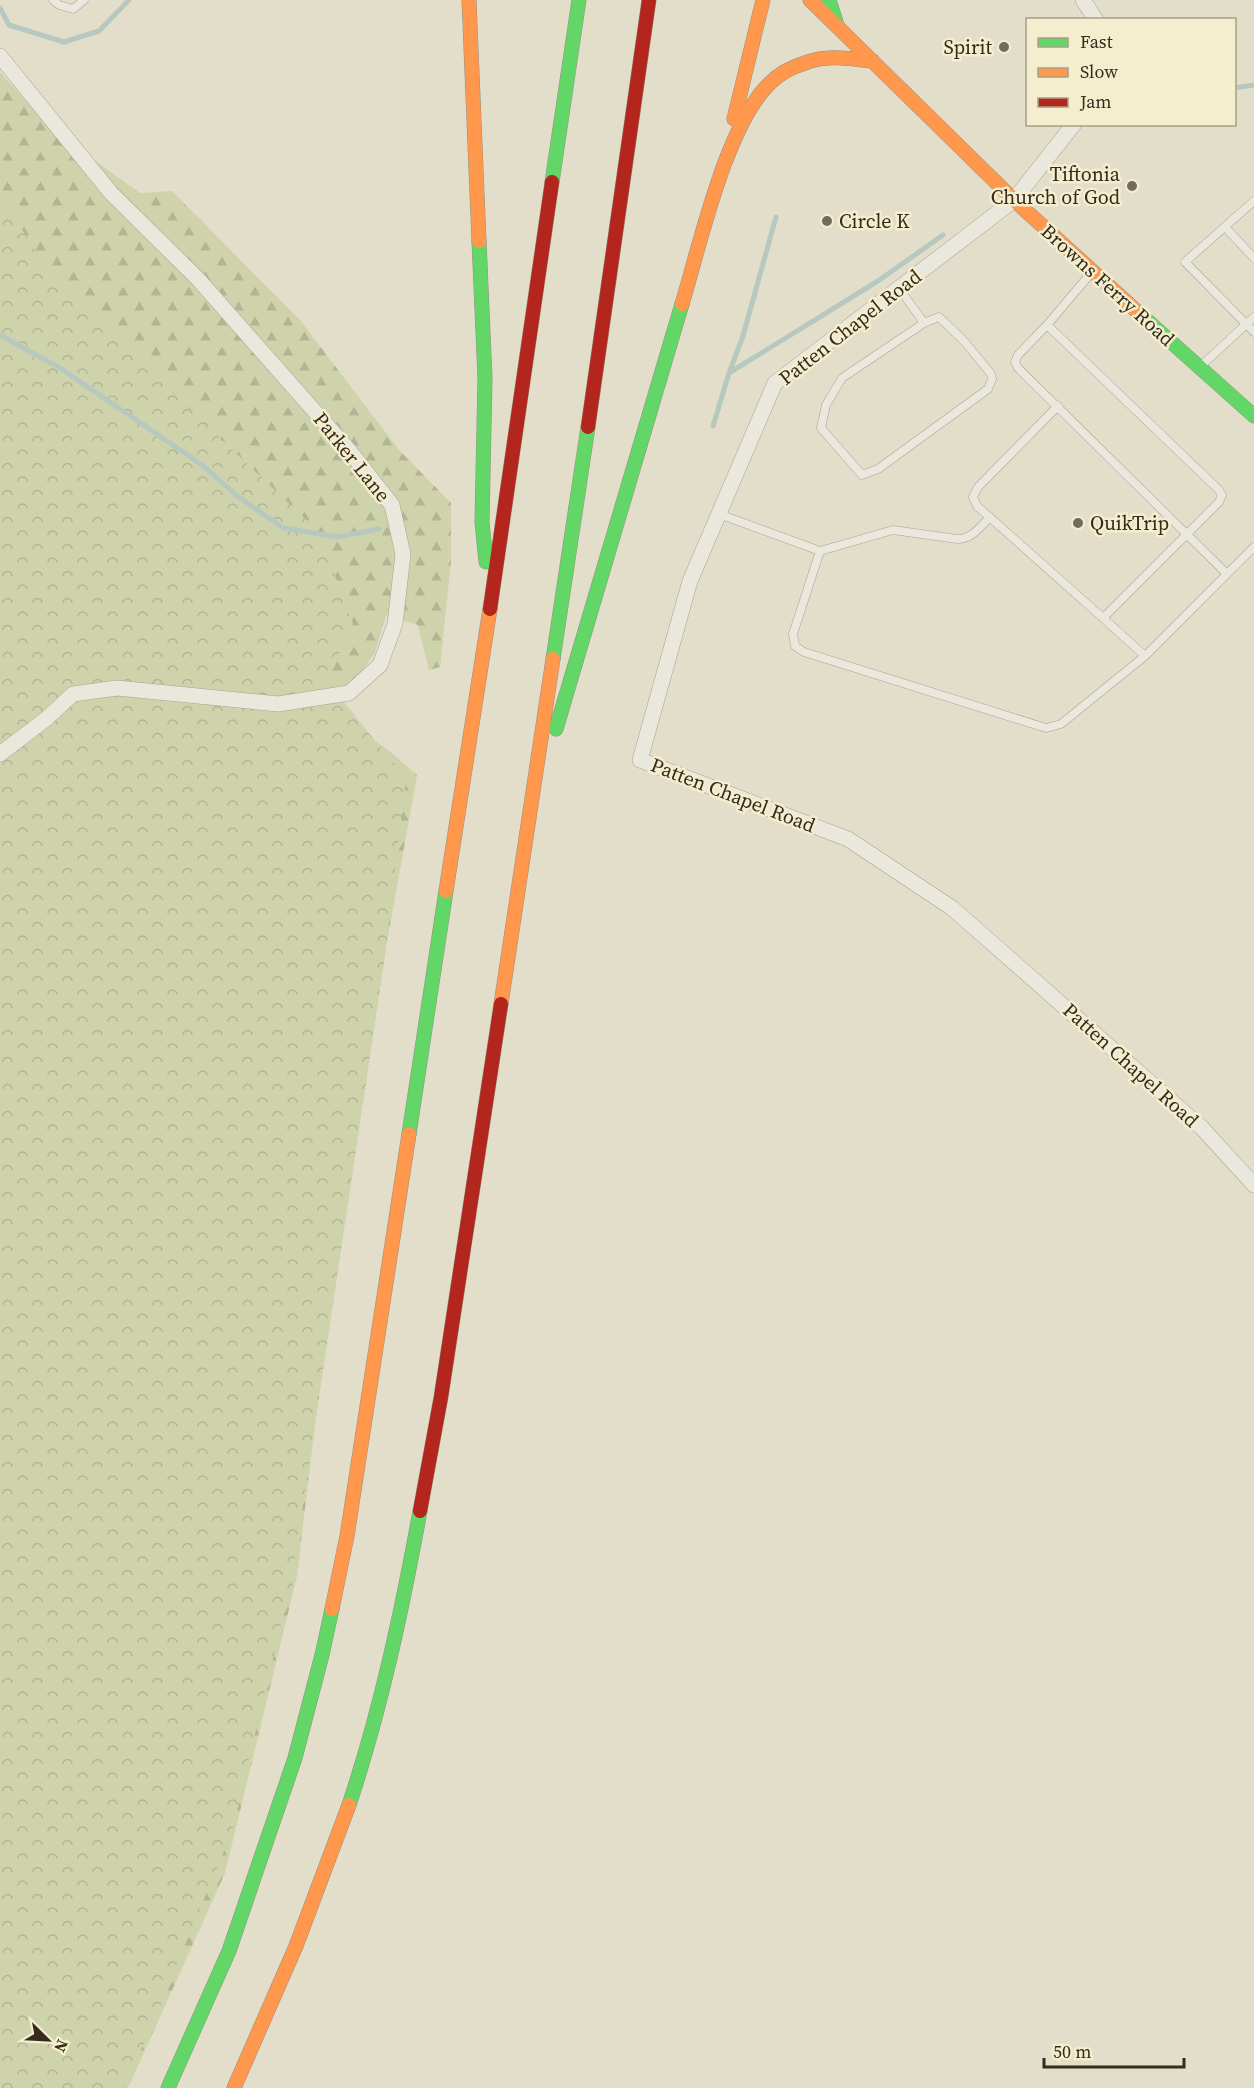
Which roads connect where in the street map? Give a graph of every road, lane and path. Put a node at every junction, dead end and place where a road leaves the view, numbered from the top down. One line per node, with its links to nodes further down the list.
1 (54, 0): 2 (lane)
2 (84, 0)
3 (469, 0): 36 (main road)
4 (579, 0): 36 (main road)
5 (649, 0): 40 (main road)
6 (763, 0): 15 (main road)
7 (810, 0): 11 (main road, Browns Ferry Road)
8 (829, 0): 11 (main road)
9 (1083, 0): 10 (street)
10 (1095, 18)
11 (837, 25): 13 (main road, Browns Ferry Road)
12 (0, 56): 39 (street, Parker Lane)
13 (873, 61): 15 (main road); 16 (main road, Browns Ferry Road)
14 (1072, 126): 16 (street, Patten Chapel Road)
15 (719, 181): 40 (main road)
16 (1014, 200): 20 (main road, Browns Ferry Road); 21 (street, Patten Chapel Road)
17 (1254, 201): 18 (lane)
18 (1225, 227): 19 (lane); 24 (lane)
19 (1254, 258)
20 (1093, 271): 25 (lane); 27 (main road, Browns Ferry Road)
21 (899, 288): 23 (lane); 30 (street, Patten Chapel Road)
22 (1254, 317): 24 (lane)
23 (924, 323): 23 (lane)
24 (1246, 324): 26 (lane); 27 (lane)
25 (1047, 325): 28 (lane); 32 (lane)
26 (1254, 332)
27 (1200, 367): 29 (main road, Browns Ferry Road)
28 (1058, 406): 31 (lane); 32 (lane)
29 (1254, 416)
30 (719, 514): 34 (lane); 41 (street, Patten Chapel Road)
31 (990, 517): 34 (lane); 37 (lane)
32 (1186, 534): 35 (lane); 37 (lane)
33 (1254, 547): 35 (lane)
34 (820, 551): 38 (lane)
35 (1227, 574): 38 (lane)
36 (490, 602): 42 (main road)
37 (1103, 618): 38 (lane)
38 (1145, 656)
39 (0, 754)
40 (527, 828): 43 (main road)
41 (1254, 1185)
42 (168, 2088)
43 (234, 2088)

